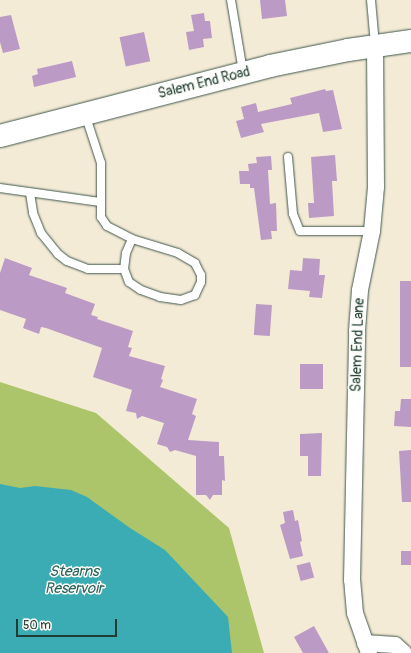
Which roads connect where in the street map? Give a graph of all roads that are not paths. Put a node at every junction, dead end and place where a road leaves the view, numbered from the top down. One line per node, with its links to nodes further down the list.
1 (231, 0): 5 (lane)
2 (371, 0): 4 (lane)
3 (411, 41): 4 (street, Salem End Road)
4 (375, 46): 5 (street, Salem End Road); 12 (street, Salem End Lane)
5 (243, 73): 6 (street, Salem End Road)
6 (84, 113): 7 (street, Salem End Road); 11 (lane)
7 (0, 136)
8 (288, 157): 12 (lane)
9 (0, 188): 10 (lane)
10 (30, 193): 11 (lane); 14 (lane)
11 (100, 202): 13 (lane)
12 (372, 231): 15 (street, Salem End Lane)
13 (132, 239): 14 (lane); 14 (lane)
14 (124, 269)
15 (367, 648): 16 (street, Salem End Lane)
16 (404, 653)

